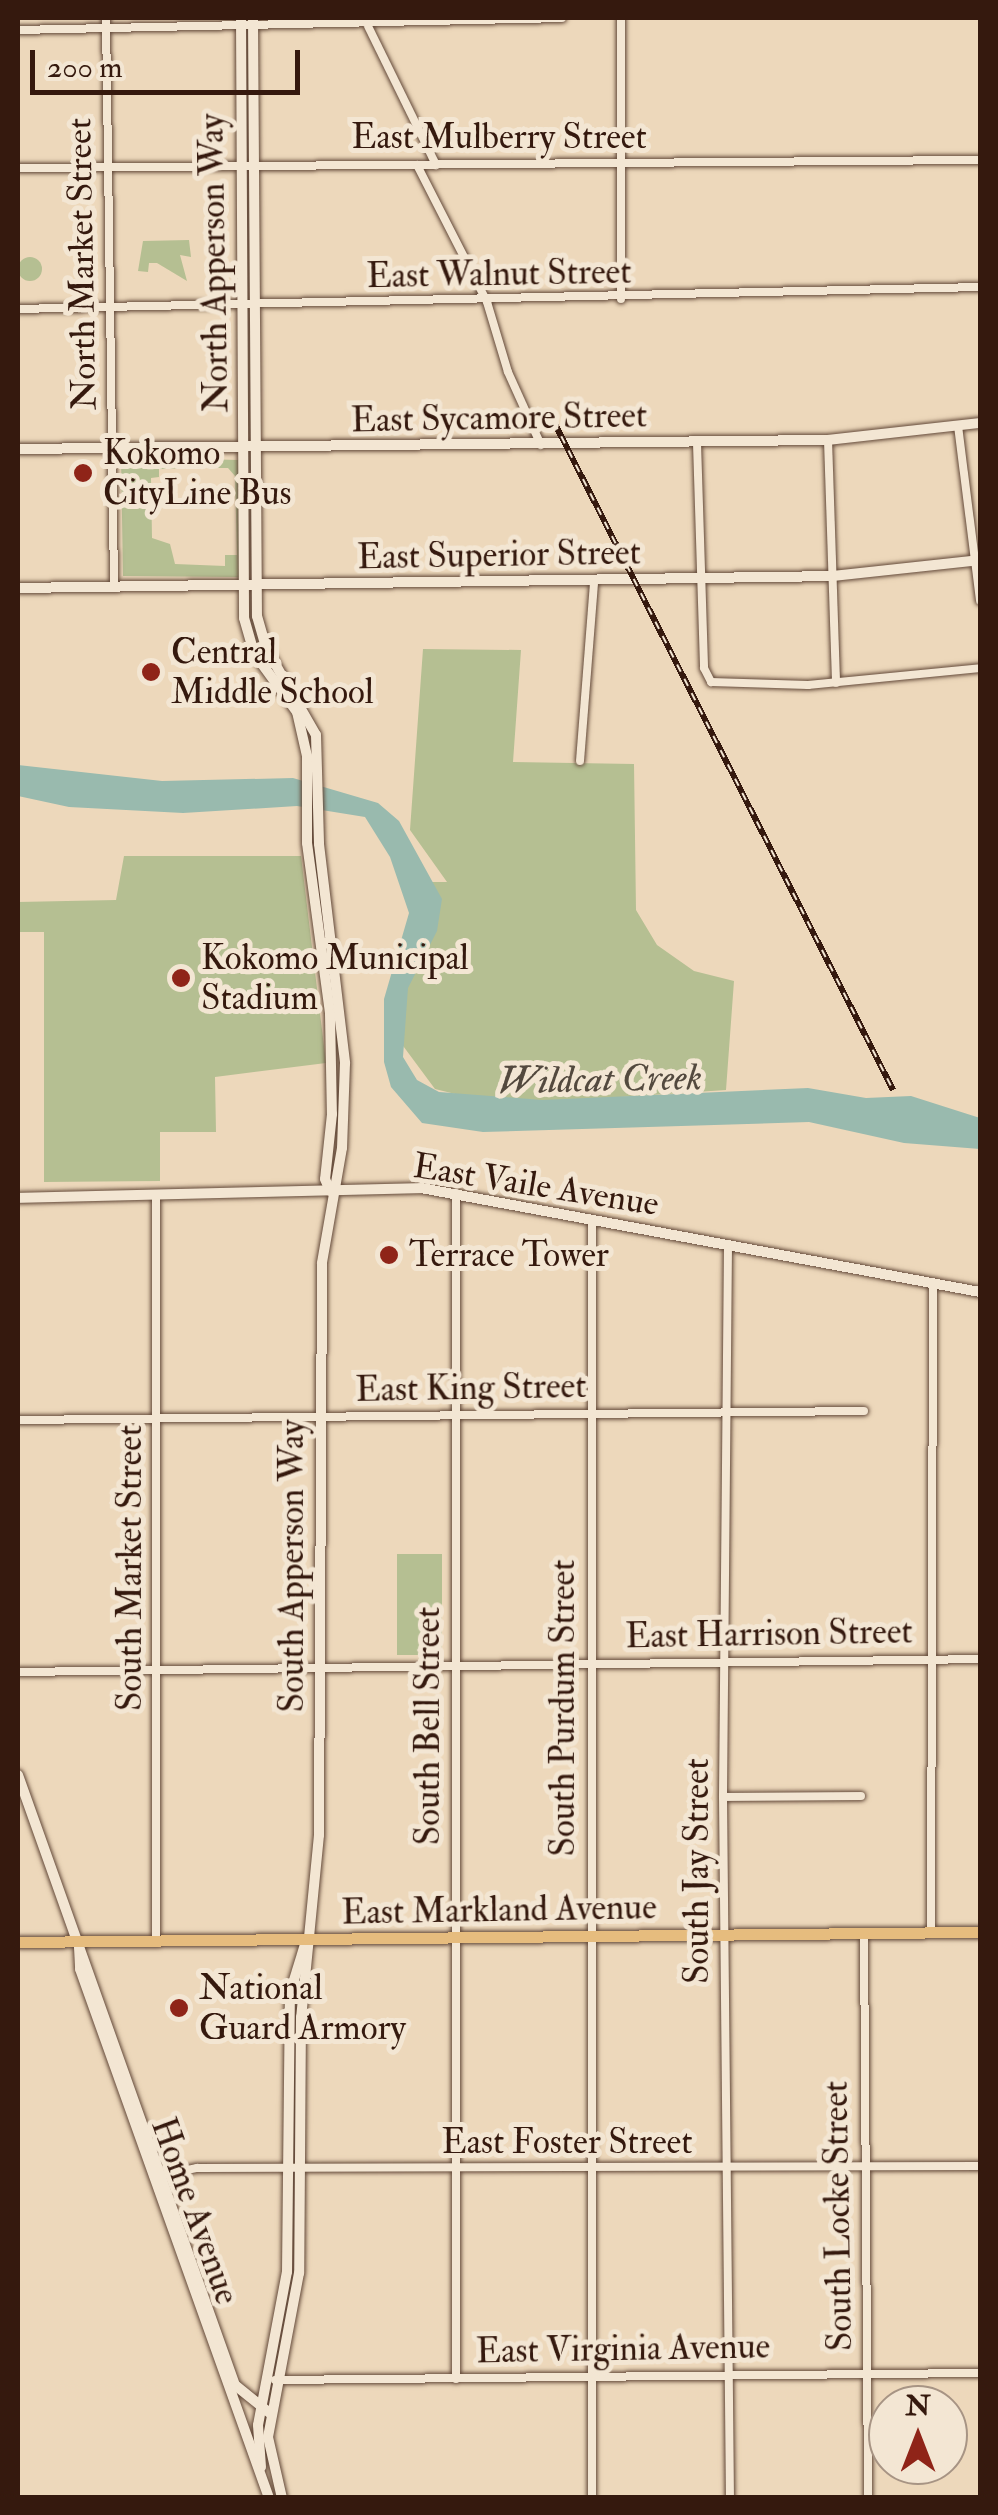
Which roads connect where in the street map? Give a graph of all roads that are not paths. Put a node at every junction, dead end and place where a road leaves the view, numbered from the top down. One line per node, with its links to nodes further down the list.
1 (106, 18): 7 (street, North Market Street)
2 (562, 18): 4 (street)
3 (620, 18): 10 (street)
4 (477, 19): 6 (street)
5 (247, 23): 6 (street); 7 (street); 13 (main road, North Apperson Way)
6 (368, 26): 12 (street)
7 (107, 29): 8 (street); 14 (street, North Market Street)
8 (18, 30)
9 (980, 160): 10 (street, East Mulberry Street)
10 (620, 164): 12 (street, East Mulberry Street); 17 (street)
11 (417, 165): 12 (street, East Mulberry Street); 13 (street, East Mulberry Street); 18 (street)
12 (436, 165)
13 (247, 166): 14 (street, East Mulberry Street); 19 (main road, North Apperson Way); 20 (main road, North Apperson Way)
14 (109, 167): 15 (street, East Mulberry Street); 21 (street, North Market Street)
15 (18, 168)
16 (980, 287): 17 (street, East Walnut Street)
17 (621, 299): 18 (street, East Walnut Street)
18 (488, 302): 19 (street, East Walnut Street); 27 (street)
19 (255, 306): 20 (street, East Walnut Street); 29 (main road, North Apperson Way)
20 (242, 307): 21 (street, East Walnut Street); 28 (main road, North Apperson Way)
21 (110, 308): 22 (street, East Walnut Street); 31 (street, North Market Street)
22 (18, 309)
23 (980, 424): 24 (main road, East Sycamore Street)
24 (958, 426): 25 (main road, East Sycamore Street); 32 (street)
25 (828, 440): 26 (main road, East Sycamore Street); 33 (street)
26 (697, 443): 27 (main road, East Sycamore Street); 34 (street)
27 (542, 445): 29 (main road, East Sycamore Street)
28 (244, 448): 29 (main road, East Sycamore Street); 31 (main road, East Sycamore Street); 36 (main road, South Apperson Way)
29 (256, 448): 37 (main road, South Apperson Way)
30 (18, 449): 31 (main road, East Sycamore Street)
31 (112, 449): 39 (street)
32 (978, 560): 33 (main road, East Superior Street); 40 (street)
33 (833, 576): 34 (main road, East Superior Street); 42 (street)
34 (702, 580): 35 (main road, East Superior Street); 42 (street)
35 (594, 582): 37 (main road, East Superior Street); 44 (street)
36 (244, 586): 37 (main road, East Superior Street); 39 (main road, East Superior Street); 43 (main road, South Apperson Way)
37 (257, 586): 43 (main road, South Apperson Way)
38 (18, 588): 39 (main road, East Superior Street)
39 (114, 588)
40 (980, 601)
41 (980, 668): 42 (street)
42 (836, 682)
43 (313, 756): 45 (main road, South Apperson Way)
44 (580, 761)
45 (330, 1192): 46 (main road, East Vaile Avenue); 47 (main road, East Vaile Avenue); 57 (main road, South Apperson Way)
46 (456, 1193): 49 (main road, East Vaile Avenue); 56 (street, South Bell Street)
47 (156, 1194): 48 (main road, East Vaile Avenue); 58 (street, South Market Street)
48 (18, 1198)
49 (592, 1220): 50 (main road, East Vaile Avenue); 55 (street, South Purdum Street)
50 (728, 1245): 51 (main road, East Vaile Avenue); 54 (street, South Jay Street)
51 (933, 1284): 52 (main road, East Vaile Avenue); 61 (street)
52 (980, 1292)
53 (864, 1411): 54 (street, East King Street)
54 (726, 1413): 55 (street, East King Street); 62 (street, South Jay Street)
55 (590, 1414): 56 (street, East King Street); 63 (street, South Purdum Street)
56 (456, 1416): 57 (street, East King Street); 64 (street, South Bell Street)
57 (320, 1417): 58 (street, East King Street); 65 (main road, South Apperson Way)
58 (157, 1418): 59 (street, East King Street); 66 (street, South Market Street)
59 (18, 1420)
60 (980, 1659): 61 (street, East Harrison Street)
61 (930, 1660): 62 (street, East Harrison Street); 71 (street)
62 (725, 1662): 63 (street, East Harrison Street); 70 (street, South Jay Street)
63 (591, 1664): 64 (street, East Harrison Street); 75 (street, South Purdum Street)
64 (455, 1666): 65 (street, East Harrison Street); 76 (street, South Bell Street)
65 (320, 1668): 66 (street, East Harrison Street); 77 (main road, South Apperson Way)
66 (157, 1670): 67 (street, East Harrison Street); 80 (street, South Market Street)
67 (18, 1672)
68 (18, 1775): 78 (main road, Home Avenue)
69 (861, 1796): 70 (street)
70 (722, 1797): 74 (street, South Jay Street)
71 (930, 1932): 72 (main road, East Markland Avenue); 73 (main road, East Markland Avenue)
72 (980, 1932)
73 (864, 1934): 74 (main road, East Markland Avenue); 82 (street, South Locke Street)
74 (724, 1935): 75 (main road, East Markland Avenue); 84 (street, South Jay Street)
75 (591, 1937): 76 (main road, East Markland Avenue); 83 (street, South Purdum Street)
76 (455, 1938): 77 (main road, East Markland Avenue); 85 (street, South Bell Street)
77 (307, 1940): 80 (main road, East Markland Avenue); 86 (main road, South Apperson Way)
78 (78, 1941): 79 (main road, East Markland Avenue); 80 (main road, East Markland Avenue); 87 (main road, Home Avenue)
79 (18, 1942)
80 (156, 1942)
81 (980, 2166): 82 (street, East Foster Street)
82 (866, 2167): 84 (street, East Foster Street); 88 (street, South Locke Street)
83 (591, 2168): 84 (street, East Foster Street); 85 (street, East Foster Street); 92 (street, South Purdum Street)
84 (726, 2168): 90 (street, South Jay Street)
85 (456, 2170): 86 (street, East Foster Street); 91 (street, South Bell Street)
86 (295, 2171): 87 (street, East Foster Street); 93 (main road, South Apperson Way); 94 (main road, South Apperson Way)
87 (160, 2176): 95 (main road, Home Avenue); 97 (main road, Home Avenue)
88 (867, 2374): 89 (street, East Virginia Avenue); 90 (street, East Virginia Avenue); 101 (street, South Locke Street)
89 (980, 2374)
90 (728, 2377): 92 (street, East Virginia Avenue); 100 (street, South Jay Street)
91 (456, 2379): 92 (street, East Virginia Avenue); 94 (street, East Virginia Avenue)
92 (592, 2379): 99 (street, South Purdum Street)
93 (266, 2380): 94 (street, East Virginia Avenue); 95 (main road, South Apperson Way)
94 (278, 2380): 96 (main road, South Apperson Way)
95 (260, 2406): 96 (main road, Home Avenue); 97 (main road, South Apperson Way)
96 (271, 2414): 98 (main road, South Apperson Way)
97 (268, 2495)
98 (282, 2498)
99 (592, 2498)
100 (730, 2498)
101 (868, 2498)

